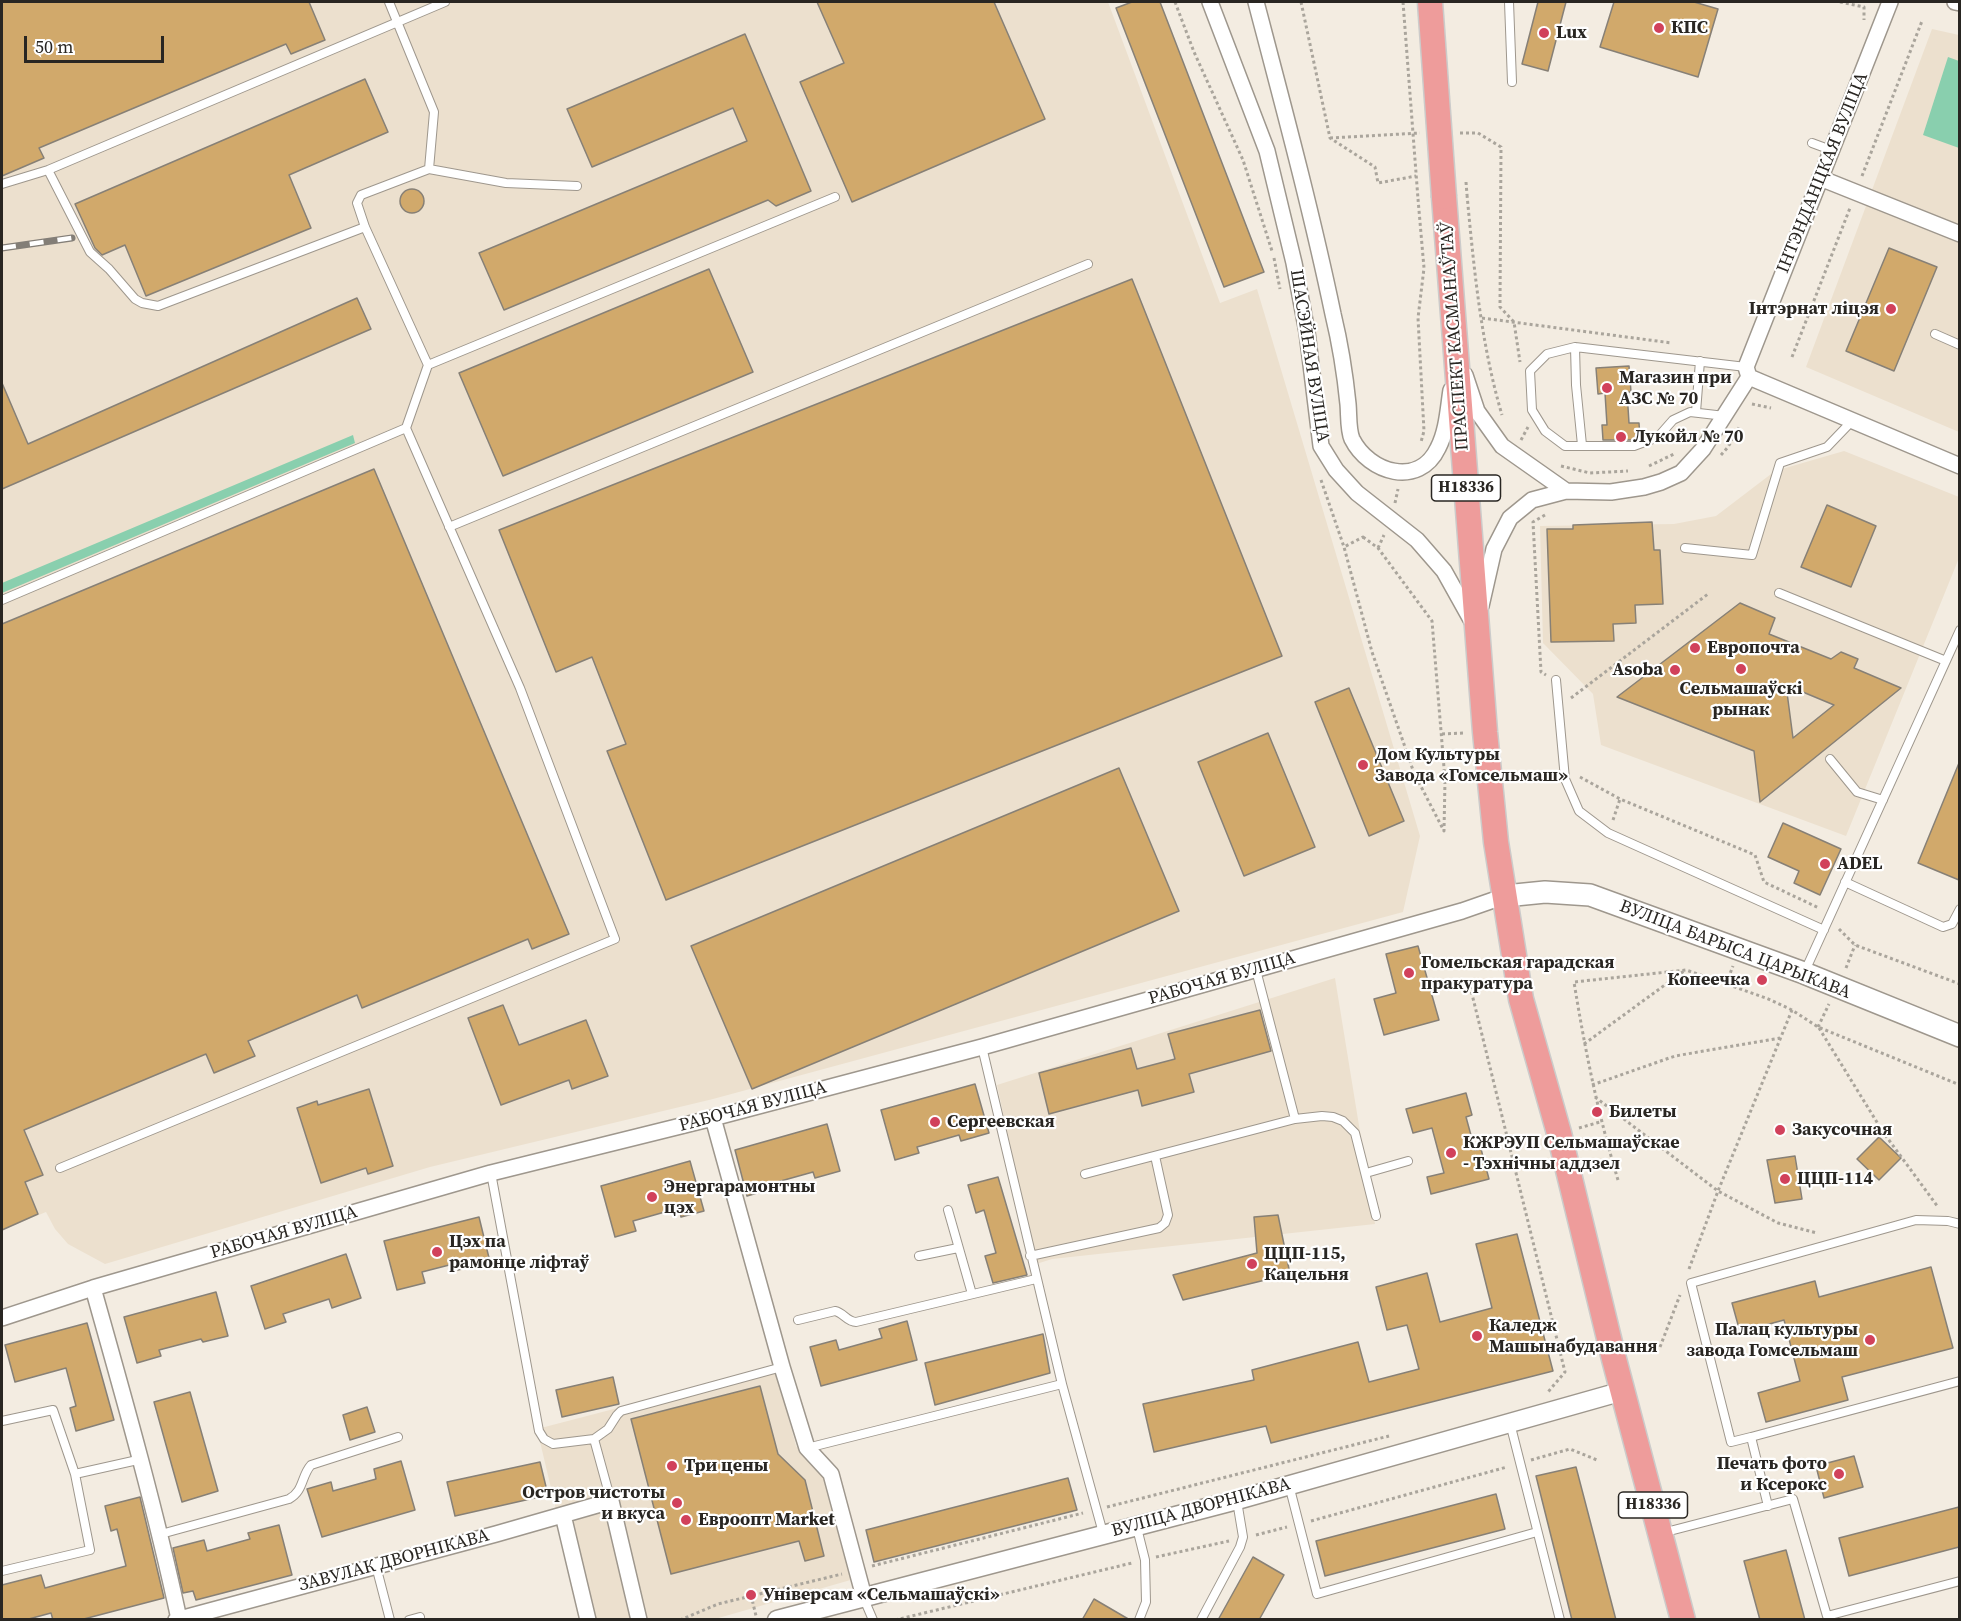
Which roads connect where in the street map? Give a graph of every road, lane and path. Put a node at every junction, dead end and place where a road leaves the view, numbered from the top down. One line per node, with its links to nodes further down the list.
1 (389, 2): 15 (lane)
2 (445, 2): 15 (lane)
3 (1175, 2): 30 (path)
4 (1210, 2): 61 (street, ШАСЭЙНАЯ ВУЛІЦА)
5 (1256, 2): 36 (street, ШАСЭЙНАЯ ВУЛІЦА)
6 (1301, 2): 21 (path)
7 (1403, 2): 21 (path, bridge)
8 (1430, 2): 25 (main road, ПРАСПЕКТ КАСМАНАЎТАЎ / Н18336, bridge)
9 (1509, 2): 16 (lane)
10 (1840, 2): 14 (path)
11 (1890, 2): 18 (street, ІНТЭНДАНЦКАЯ ВУЛІЦА)
12 (1955, 2): 13 (street)
13 (1959, 3)
14 (1864, 7)
15 (397, 22): 19 (lane); 20 (lane)
16 (1512, 82)
17 (1812, 143): 18 (lane)
18 (1832, 150): 22 (street, ІНТЭНДАНЦКАЯ ВУЛІЦА)
19 (429, 169): 24 (lane); 27 (lane)
20 (48, 170): 23 (lane); 27 (lane)
21 (1416, 176): 48 (path, bridge)
22 (1820, 178): 28 (street); 39 (street, ІНТЭНДАНЦКАЯ ВУЛІЦА)
23 (2, 184)
24 (577, 186)
25 (1456, 196): 31 (path); 36 (main road, ПРАСПЕКТ КАСМАНАЎТАЎ / Н18336)
26 (835, 197): 38 (lane)
27 (365, 227): 38 (lane)
28 (1959, 234)
29 (1088, 264): 55 (lane)
30 (1282, 298)
31 (1482, 318): 33 (path); 43 (path)
32 (1935, 334): 34 (lane)
33 (1680, 344)
34 (1959, 345)
35 (1575, 347): 37 (lane); 47 (lane); 47 (lane)
36 (1456, 349): 52 (street); 61 (main road, ПРАСПЕКТ КАСМАНАЎТАЎ / Н18336)
37 (1700, 362): 39 (lane); 40 (lane)
38 (428, 365): 44 (lane)
39 (1747, 372): 41 (street, ІНТЭНДАНЦКАЯ ВУЛІЦА); 42 (street)
40 (1696, 412): 41 (lane); 47 (lane)
41 (1725, 416): 52 (street, ІНТЭНДАНЦКАЯ ВУЛІЦА)
42 (1852, 421): 49 (street); 57 (lane)
43 (1504, 424)
44 (406, 428): 55 (lane); 60 (lane)
45 (1515, 438): 46 (path)
46 (1519, 444)
47 (1582, 445)
48 (1416, 449)
49 (1959, 466)
50 (1320, 476): 56 (path)
51 (1400, 482): 53 (path)
52 (1566, 491): 61 (street, ІНТЭНДАНЦКАЯ ВУЛІЦА)
53 (1393, 510)
54 (1533, 522): 64 (path)
55 (449, 527): 91 (lane)
56 (1344, 547): 56 (path)
57 (1685, 548)
58 (1779, 593): 63 (lane)
59 (1708, 594): 64 (path)
60 (2, 600)
61 (1476, 628): 69 (main road, ПРАСПЕКТ КАСМАНАЎТАЎ / Н18336)
62 (1959, 630): 63 (lane)
63 (1946, 661): 67 (lane)
64 (1556, 680): 72 (lane)
65 (1830, 759): 67 (lane)
66 (1574, 774): 71 (path)
67 (1883, 800): 68 (lane)
68 (1845, 882): 70 (lane); 71 (lane)
69 (1505, 896): 73 (street, РАБОЧАЯ ВУЛІЦА); 75 (main road, ВУЛІЦА БАРЫСА ЦАРЫКАВА); 118 (main road, ПРАСПЕКТ КАСМАНАЎТАЎ / Н18336)
70 (1959, 909)
71 (1831, 914): 72 (lane); 76 (path)
72 (1824, 930): 75 (lane)
73 (1256, 970): 83 (street, РАБОЧАЯ ВУЛІЦА); 88 (lane)
74 (1686, 970): 78 (path); 82 (path); 82 (path)
75 (1804, 973): 80 (main road, ВУЛІЦА БАРЫСА ЦАРЫКАВА)
76 (1959, 984)
77 (1470, 986): 119 (path)
78 (1792, 1010): 79 (path); 81 (path)
79 (1818, 1026): 85 (path); 99 (path)
80 (1959, 1036)
81 (1780, 1038): 84 (path); 96 (path)
82 (1584, 1044): 84 (path)
83 (982, 1047): 87 (street, РАБОЧАЯ ВУЛІЦА); 104 (lane)
84 (1592, 1085): 86 (path)
85 (1959, 1085)
86 (1595, 1096): 95 (path); 96 (path)
87 (713, 1118): 92 (street, РАБОЧАЯ ВУЛІЦА); 113 (street)
88 (1295, 1119): 89 (lane); 93 (lane)
89 (1155, 1156): 94 (lane); 104 (lane)
90 (1408, 1161): 93 (lane)
91 (60, 1168)
92 (491, 1173): 107 (street, РАБОЧАЯ ВУЛІЦА); 125 (lane)
93 (1366, 1173): 98 (lane)
94 (1085, 1174)
95 (1618, 1180)
96 (1718, 1191): 101 (path); 105 (path)
97 (948, 1210): 102 (lane)
98 (1376, 1216)
99 (1948, 1221): 100 (lane); 101 (lane)
100 (1959, 1224)
101 (1845, 1240): 124 (lane)
102 (958, 1248): 103 (lane); 109 (lane)
103 (919, 1256)
104 (1030, 1256): 106 (lane)
105 (1689, 1269)
106 (1036, 1279): 109 (lane); 116 (lane)
107 (93, 1288): 110 (street, РАБОЧАЯ ВУЛІЦА); 127 (street)
108 (1681, 1291): 112 (path)
109 (972, 1294): 111 (lane)
110 (2, 1318)
111 (798, 1320)
112 (1660, 1347)
113 (782, 1367): 125 (lane); 126 (street)
114 (1959, 1376): 117 (lane)
115 (1959, 1380): 117 (lane)
116 (1062, 1384): 126 (lane); 133 (lane)
117 (1929, 1389): 124 (lane)
118 (1623, 1391): 121 (street, ВУЛІЦА ДВОРНІКАВА); 138 (main road, ПРАСПЕКТ КАСМАНАЎТАЎ / Н18336)
119 (1545, 1396)
120 (2, 1421): 128 (lane)
121 (1510, 1423): 129 (street, ВУЛІЦА ДВОРНІКАВА); 136 (lane)
122 (1390, 1436): 133 (path)
123 (398, 1437): 139 (lane)
124 (1751, 1437): 132 (lane)
125 (594, 1438): 130 (lane)
126 (807, 1448): 141 (street)
127 (142, 1460): 128 (lane); 139 (street)
128 (75, 1474): 142 (lane)
129 (1289, 1485): 131 (street, ВУЛІЦА ДВОРНІКАВА); 136 (lane)
130 (611, 1500): 134 (street, ЗАВУЛАК ДВОРНІКАВА); 152 (street)
131 (1237, 1500): 135 (street, ВУЛІЦА ДВОРНІКАВА); 158 (lane)
132 (1768, 1506): 138 (lane); 147 (lane)
133 (1096, 1510): 137 (lane); 141 (path)
134 (563, 1515): 140 (street, ЗАВУЛАК ДВОРНІКАВА); 151 (street)
135 (1136, 1526): 137 (street, ВУЛІЦА ДВОРНІКАВА); 157 (lane)
136 (1537, 1532): 159 (lane)
137 (1103, 1533): 145 (street, ВУЛІЦА ДВОРНІКАВА)
138 (1661, 1533): 160 (main road, ПРАСПЕКТ КАСМАНАЎТАЎ / Н18336)
139 (161, 1534): 148 (street)
140 (376, 1566): 148 (street, ЗАВУЛАК ДВОРНІКАВА); 149 (lane)
141 (857, 1570): 144 (path); 145 (street)
142 (2, 1571)
143 (1959, 1581): 147 (lane)
144 (751, 1595): 153 (path); 154 (path)
145 (864, 1597): 155 (street, ВУЛІЦА ДВОРНІКАВА); 156 (lane)
146 (420, 1617): 150 (lane)
147 (1828, 1618)
148 (177, 1619)
149 (390, 1620)
150 (409, 1620)
151 (588, 1620)
152 (639, 1620)
153 (680, 1620)
154 (757, 1620)
155 (777, 1620)
156 (873, 1620)
157 (1139, 1620)
158 (1201, 1620)
159 (1560, 1620)
160 (1683, 1620)

